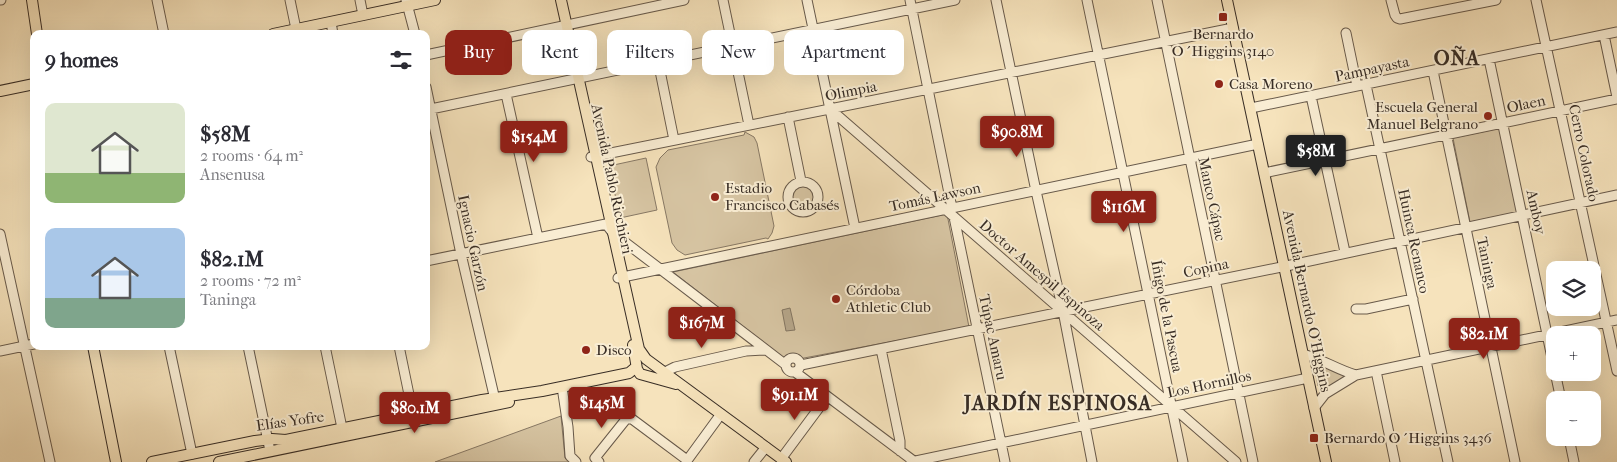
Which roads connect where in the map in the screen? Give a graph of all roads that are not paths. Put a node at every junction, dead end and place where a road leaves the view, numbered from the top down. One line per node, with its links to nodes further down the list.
1 (32, 0): 28 (main road)
2 (156, 0): 29 (street)
3 (290, 0): 26 (street)
4 (360, 0): 22 (street)
5 (435, 0): 19 (main road)
6 (556, 0): 24 (main road, Avenida Pablo Ricchieri)
7 (561, 0): 24 (main road, Avenida Pablo Ricchieri)
8 (684, 0): 24 (street)
9 (724, 0): 33 (street)
10 (807, 0): 27 (street)
11 (955, 0): 20 (street)
12 (996, 0): 45 (street)
13 (1087, 0): 41 (street, Íñigo de la Pascua)
14 (1157, 0): 38 (street, Manco Cápac)
15 (1227, 0): 25 (main road, Avenida Bernardo O'Higgins)
16 (1391, 0): 21 (street)
17 (1496, 0): 21 (street)
18 (1536, 0): 39 (street, Cerro Colorado)
19 (408, 3): 22 (main road); 32 (street)
20 (910, 4): 27 (street); 51 (street, Túpac Amaru)
21 (1458, 4)
22 (363, 15): 23 (main road)
23 (331, 22): 26 (main road); 31 (street)
24 (564, 25): 40 (street); 48 (main road, Avenida Pablo Ricchieri)
25 (1233, 28): 38 (street, Olimpia); 56 (main road, Avenida Bernardo O'Higgins)
26 (296, 29): 30 (main road)
27 (813, 29): 37 (street); 57 (street)
28 (36, 30)
29 (163, 30)
30 (292, 30)
31 (332, 30)
32 (414, 30)
33 (730, 30)
34 (1617, 32): 36 (street, Pampayasta)
35 (1346, 33): 50 (street, Huinca Renanco)
36 (1604, 35): 39 (street, Pampayasta); 55 (street)
37 (774, 37)
38 (1166, 41): 41 (street, Olimpia); 69 (street, Manco Cápac)
39 (1546, 47): 42 (street, Pampayasta); 59 (street, Cerro Colorado)
40 (430, 54)
41 (1099, 55): 45 (street, Olimpia); 71 (street, Íñigo de la Pascua)
42 (1489, 59): 43 (street, Pampayasta); 62 (street, Amboy)
43 (1433, 71): 50 (street, Pampayasta); 64 (street, Taninga)
44 (607, 72): 48 (street)
45 (1011, 72): 51 (street, Olimpia); 74 (street)
46 (661, 75): 65 (street)
47 (739, 75): 63 (street)
48 (576, 79): 53 (street); 68 (main road, Avenida Pablo Ricchieri)
49 (30, 85): 52 (main road)
50 (1362, 85): 54 (street, Pampayasta); 67 (street, Huinca Renanco)
51 (928, 90): 57 (street, Olimpia); 77 (street, Túpac Amaru)
52 (0, 91)
53 (506, 94): 58 (street); 83 (street)
54 (1311, 96): 56 (street, Pampayasta); 70 (street)
55 (1617, 98): 59 (street, Olaen)
56 (1251, 108): 66 (main road, Avenida Bernardo O'Higgins)
57 (830, 109): 61 (street, Olimpia); 77 (street, Doctor Amespil Espinoza); 80 (street)
58 (430, 110)
59 (1560, 111): 62 (street, Olaen); 76 (street, Cerro Colorado)
60 (430, 114): 86 (street, Ignacio Garzón)
61 (788, 117): 63 (street, Olimpia); 73 (street)
62 (1503, 123): 64 (street, Olaen); 78 (street, Amboy)
63 (749, 125): 65 (street, Olimpia)
64 (1446, 135): 67 (street, Olaen); 79 (street, Taninga)
65 (674, 140): 68 (street, Olimpia)
66 (1258, 144): 69 (street, Tomás Lawson); 72 (main road, Avenida Bernardo O'Higgins)
67 (1380, 149): 70 (street, Olaen); 84 (street, Huinca Renanco)
68 (593, 157): 81 (main road, Avenida Pablo Ricchieri)
69 (1190, 158): 71 (street, Tomás Lawson); 91 (street, Manco Cápac)
70 (1325, 160): 72 (street, Olaen); 85 (street)
71 (1124, 172): 74 (street, Tomás Lawson); 92 (street, Íñigo de la Pascua)
72 (1264, 173): 88 (main road, Avenida Bernardo O'Higgins)
73 (801, 181)
74 (1036, 191): 77 (street, Tomás Lawson); 95 (street)
75 (1617, 195): 76 (street, Copina)
76 (1580, 203): 78 (street, Copina); 97 (street, Cerro Colorado)
77 (950, 211): 80 (street, Tomás Lawson); 95 (street, Doctor Amespil Espinoza); 99 (street, Túpac Amaru)
78 (1522, 215): 79 (street, Copina); 100 (street, Amboy)
79 (1465, 227): 84 (street, Copina); 104 (street, Taninga)
80 (855, 228): 89 (street, Tomás Lawson)
81 (609, 229): 83 (street); 89 (street); 90 (main road, Avenida Pablo Ricchieri)
82 (0, 234): 103 (street)
83 (538, 238): 86 (street)
84 (1400, 241): 85 (street, Copina); 93 (street, Huinca Renanco)
85 (1345, 252): 88 (street, Copina)
86 (461, 254): 87 (street); 131 (street, Ignacio Garzón)
87 (430, 260)
88 (1285, 266): 91 (street, Copina); 114 (main road, Avenida Bernardo O'Higgins)
89 (661, 269): 90 (street, Tomás Lawson); 102 (street)
90 (620, 278): 118 (main road, Avenida Pablo Ricchieri)
91 (1215, 280): 92 (street, Copina); 128 (street, Manco Cápac)
92 (1149, 294): 95 (street, Copina); 132 (street, Íñigo de la Pascua)
93 (1413, 299): 94 (street); 115 (street, Huinca Renanco)
94 (1356, 309)
95 (1063, 311): 99 (street, Copina); 132 (street, Doctor Amespil Espinoza); 136 (street)
96 (1617, 320): 97 (street)
97 (1607, 323): 98 (street); 121 (street, Cerro Colorado)
98 (1592, 326)
99 (978, 329): 105 (street, Copina); 139 (street, Túpac Amaru)
100 (1546, 330)
101 (1546, 335): 104 (street)
102 (755, 342): 111 (street); 113 (street)
103 (29, 345): 112 (street); 148 (street)
104 (1491, 347): 115 (street); 163 (street, Taninga)
105 (881, 349): 119 (street, Copina); 142 (street)
106 (94, 350): 149 (main road)
107 (170, 350): 144 (street)
108 (249, 350): 138 (street)
109 (326, 350): 137 (street)
110 (400, 350): 134 (street)
111 (766, 350): 113 (street); 117 (street)
112 (0, 351)
113 (746, 351): 122 (street)
114 (1303, 354): 116 (street); 123 (main road, Avenida Bernardo O'Higgins)
115 (1426, 360): 120 (street); 162 (street, Huinca Renanco)
116 (1322, 361): 123 (street, Los Hornillos); 124 (street)
117 (786, 365): 119 (street); 119 (street)
118 (644, 367): 122 (main road); 125 (main road); 126 (main road, Elías Yofre)
119 (798, 369): 130 (street)
120 (1376, 371): 124 (street); 161 (street)
121 (1617, 371)
122 (665, 372): 125 (main road)
123 (1307, 375): 127 (main road, Avenida Bernardo O'Higgins); 128 (street, Los Hornillos)
124 (1356, 375): 129 (street)
125 (682, 386): 135 (main road)
126 (562, 389): 131 (main road, Elías Yofre); 152 (street)
127 (1310, 389): 129 (street); 133 (main road, Avenida Bernardo O'Higgins)
128 (1238, 392): 132 (street, Los Hornillos); 159 (street, Manco Cápac)
129 (1325, 394): 133 (street)
130 (828, 397): 142 (street); 146 (street)
131 (495, 401): 134 (main road, Elías Yofre); 143 (main road, Elías Yofre)
132 (1171, 406): 136 (street, Los Hornillos); 157 (street, Íñigo de la Pascua); 158 (street, Doctor Amespil Espinoza)
133 (1314, 408): 160 (main road, Avenida Bernardo O'Higgins)
134 (413, 414): 137 (main road, Elías Yofre)
135 (721, 414): 141 (main road); 147 (street)
136 (1084, 425): 139 (street, Los Hornillos); 156 (street)
137 (342, 428): 138 (main road, Elías Yofre)
138 (268, 439): 143 (street); 144 (main road, Elías Yofre)
139 (1001, 442): 154 (street, Los Hornillos); 155 (street, Túpac Amaru)
140 (1571, 446): 164 (street)
141 (766, 447): 146 (main road); 153 (street)
142 (900, 451): 154 (street)
143 (270, 452): 151 (main road, Elías Yofre)
144 (192, 454): 150 (main road, Elías Yofre)
145 (597, 460): 147 (street)
146 (784, 460)
147 (686, 461)
148 (50, 462)
149 (116, 462)
150 (152, 462)
151 (219, 462)
152 (576, 462)
153 (754, 462)
154 (913, 462)
155 (1005, 462)
156 (1092, 462)
157 (1183, 462)
158 (1236, 462)
159 (1253, 462)
160 (1326, 462)
161 (1396, 462)
162 (1448, 462)
163 (1515, 462)
164 (1574, 462)

